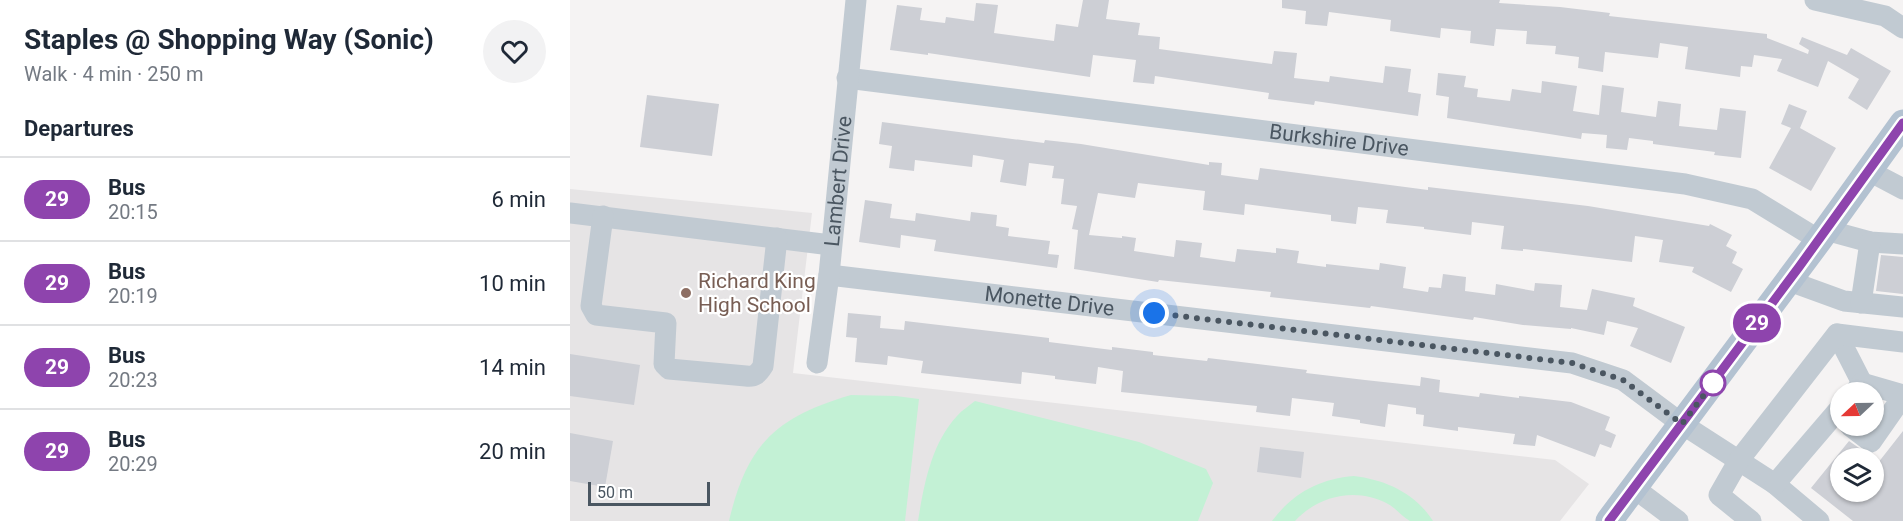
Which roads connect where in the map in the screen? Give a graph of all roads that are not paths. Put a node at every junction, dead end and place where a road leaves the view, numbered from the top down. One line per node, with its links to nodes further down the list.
1 (856, 0): 4 (street, Lambert Drive)
2 (1815, 0): 3 (street)
3 (1903, 28)
4 (847, 78): 10 (street, Burkshire Drive); 14 (street, Lambert Drive)
5 (1903, 124): 6 (main road)
6 (1869, 171): 7 (street); 10 (main road)
7 (1903, 189)
8 (570, 213): 9 (street)
9 (603, 216): 11 (street); 11 (street)
10 (1823, 235): 12 (street, Burkshire Drive); 16 (main road)
11 (777, 238): 14 (street)
12 (1870, 242): 13 (street, Burkshire Drive); 17 (street)
13 (1903, 244)
14 (831, 245): 15 (street, Lambert Drive)
15 (829, 274): 21 (street, Lambert Drive); 26 (street, Monette Drive)
16 (1789, 281): 17 (street); 26 (main road)
17 (1861, 303): 18 (street)
18 (1903, 307)
19 (1837, 334): 20 (street); 22 (street); 30 (street)
20 (1903, 342)
21 (818, 363)
22 (1856, 382)
23 (1884, 393): 24 (street)
24 (1903, 396): 25 (street)
25 (1884, 423)
26 (1682, 424): 30 (street, Monette Drive); 32 (main road)
27 (1830, 429): 31 (street)
28 (1864, 436): 29 (street)
29 (1875, 436)
30 (1739, 460): 31 (street, Monette Drive); 35 (street)
31 (1775, 484): 36 (street, Monette Drive)
32 (1634, 488): 33 (main road); 34 (street)
33 (1609, 521)
34 (1678, 521)
35 (1751, 521)
36 (1819, 521)

